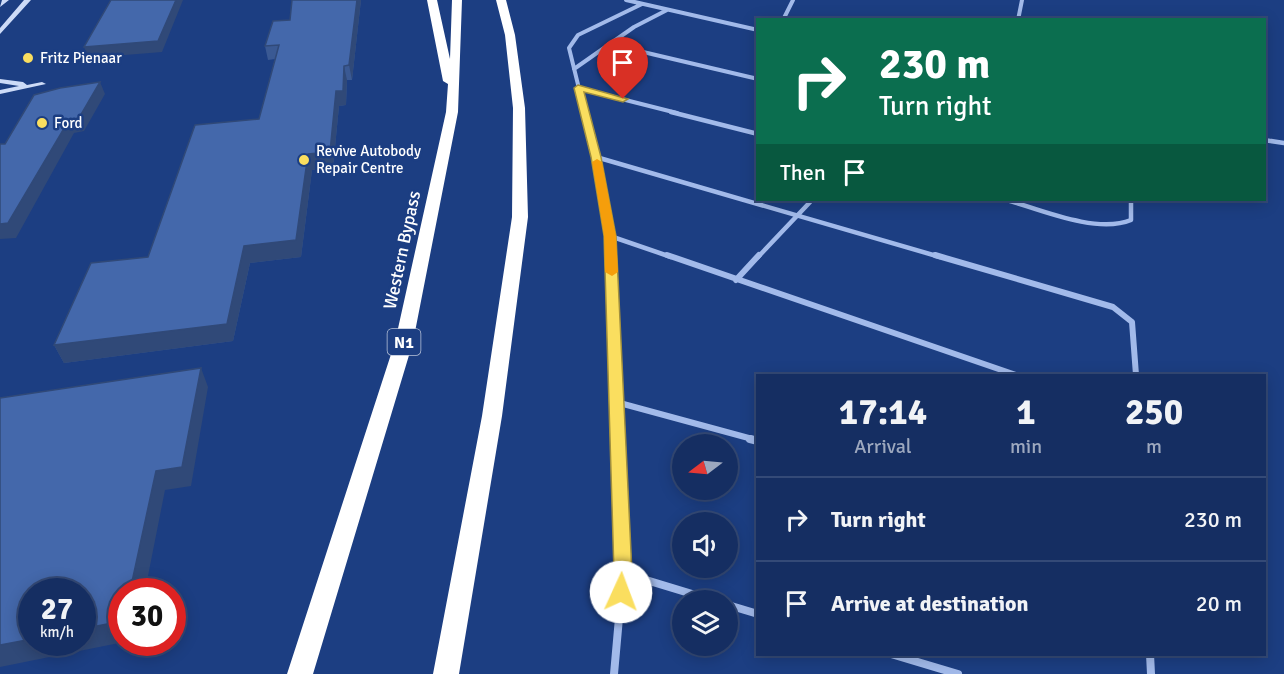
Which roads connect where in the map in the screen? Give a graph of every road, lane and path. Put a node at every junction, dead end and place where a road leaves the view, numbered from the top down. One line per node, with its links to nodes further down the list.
1 (6, 0): 10 (main road)
2 (28, 0): 15 (main road)
3 (432, 0): 24 (highway)
4 (457, 0): 24 (highway, Western Bypass / N1)
5 (501, 0): 46 (highway)
6 (626, 0): 9 (street)
7 (794, 0): 12 (street)
8 (1022, 0): 13 (street)
9 (642, 4): 11 (street); 17 (street)
10 (0, 5)
11 (668, 10): 14 (street); 16 (street)
12 (784, 18)
13 (1018, 18)
14 (756, 30)
15 (0, 32)
16 (609, 44): 17 (street); 18 (street)
17 (574, 69): 22 (street)
18 (756, 80)
19 (0, 81): 21 (main road)
20 (42, 84): 23 (main road)
21 (25, 85)
22 (578, 88): 25 (street); 28 (street)
23 (0, 92)
24 (452, 92): 45 (highway, Western Bypass / N1)
25 (756, 133)
26 (1266, 140): 27 (street)
27 (1284, 143)
28 (596, 157): 32 (street); 33 (street)
29 (811, 201): 32 (street)
30 (1011, 201): 31 (street)
31 (1131, 201)
32 (798, 214): 34 (street); 36 (street)
33 (610, 236): 34 (street); 37 (street)
34 (735, 280): 35 (street)
35 (1013, 374)
36 (1136, 374)
37 (616, 402): 38 (street); 39 (street)
38 (756, 440)
39 (623, 573): 40 (street); 47 (street)
40 (679, 590)
41 (738, 608): 42 (street)
42 (756, 613)
43 (898, 656): 48 (street)
44 (1150, 656): 49 (street)
45 (300, 674)
46 (446, 674)
47 (614, 674)
48 (958, 674)
49 (1151, 674)

